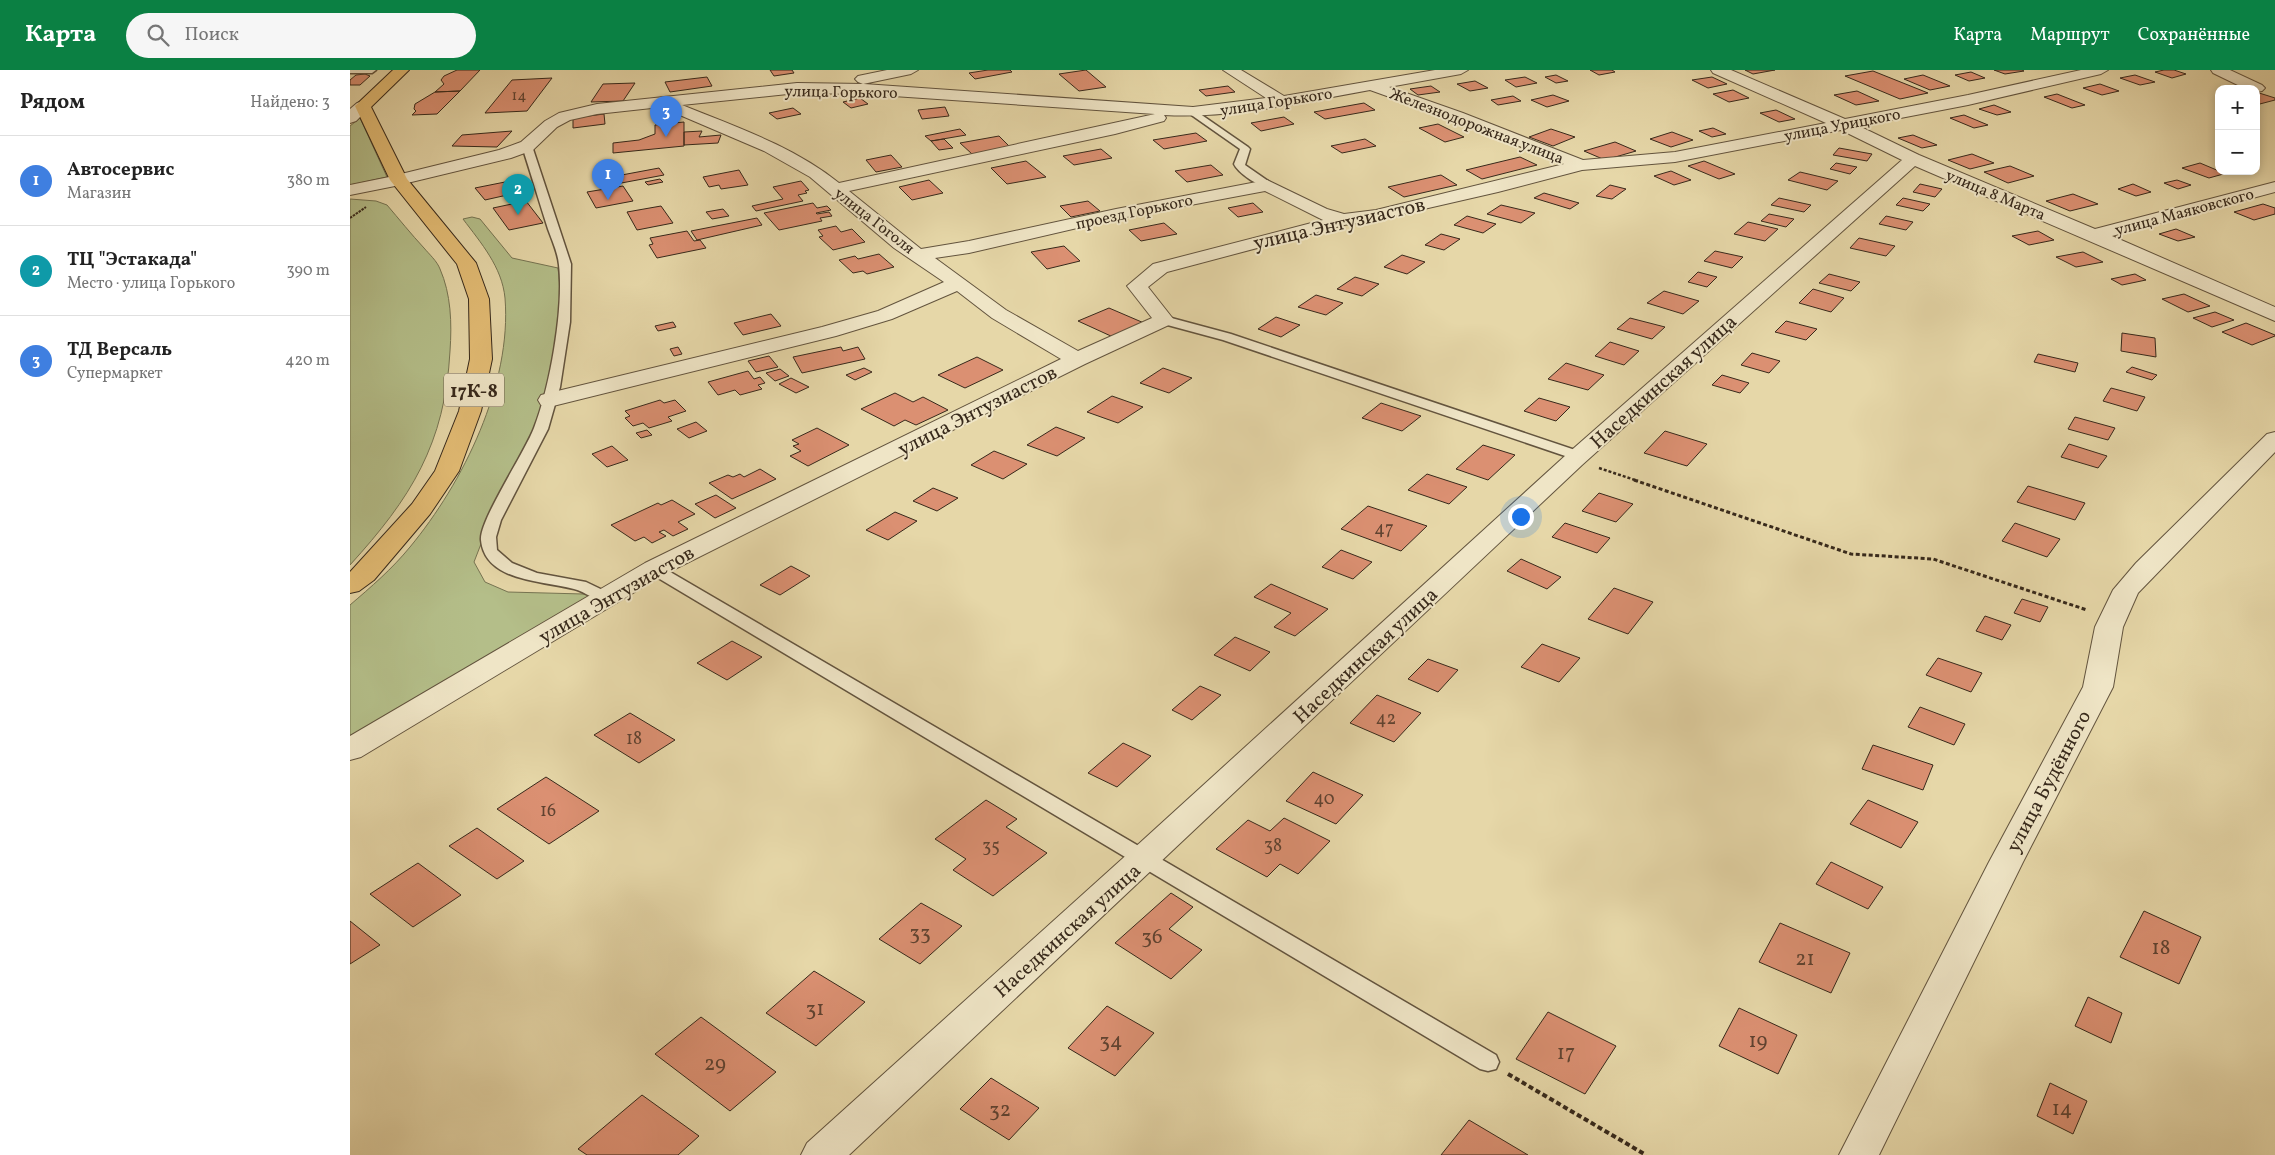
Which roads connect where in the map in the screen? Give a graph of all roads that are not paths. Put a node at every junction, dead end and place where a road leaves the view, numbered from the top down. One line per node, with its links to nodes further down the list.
1 (350, 70): 2 (lane)
2 (372, 70)
3 (402, 70): 16 (main road)
4 (911, 70): 13 (street)
5 (1230, 70): 14 (street)
6 (1461, 70): 12 (street, улица Горького)
7 (1718, 70): 19 (street, улица 8 Марта)
8 (2101, 70): 19 (street, улица Урицкого)
9 (2218, 70): 11 (street)
10 (819, 73): 13 (street)
11 (2250, 85)
12 (1372, 86): 14 (street, улица Горького); 22 (street, Железнодорожная улица)
13 (797, 88): 15 (street, улица Горького); 17 (street, улица Горького)
14 (1281, 101): 17 (street, улица Горького)
15 (662, 102): 20 (street, улица Горького); 26 (street, улица Гоголя)
16 (363, 106): 18 (street); 23 (main road, 17К-8)
17 (1186, 112): 24 (lane); 26 (street, улица Горького)
18 (350, 118)
19 (1840, 123): 21 (street, улица 8 Марта); 22 (street, улица Урицкого)
20 (527, 146): 23 (street, улица Горького); 35 (lane)
21 (1913, 159): 29 (street, улица 8 Марта); 37 (street, Наседкинская улица)
22 (1581, 165): 28 (street, улица Энтузиастов)
23 (399, 180): 27 (street, улица Горького); 39 (main road, 17К-8)
24 (1267, 185): 28 (street); 30 (street, проезд Горького)
25 (2275, 187): 29 (street, улица Маяковского)
26 (835, 189): 30 (street, улица Гоголя)
27 (350, 190)
28 (1343, 220): 33 (street, улица Энтузиастов)
29 (2094, 235): 32 (street, улица 8 Марта)
30 (919, 255): 31 (street, улица Гоголя)
31 (959, 284): 34 (street, улица Гоголя); 35 (street)
32 (2275, 315)
33 (1164, 320): 34 (street, улица Энтузиастов); 37 (lane)
34 (1077, 359): 38 (street, улица Энтузиастов)
35 (549, 400): 40 (lane)
36 (2275, 440): 45 (street, улица Будённого)
37 (1577, 458): 42 (street, Наседкинская улица)
38 (654, 569): 40 (street, улица Энтузиастов); 42 (lane)
39 (350, 585)
40 (607, 598): 41 (street, улица Энтузиастов)
41 (350, 750)
42 (1144, 860): 43 (lane); 44 (street, Наседкинская улица)
43 (1488, 1062)
44 (821, 1155)
45 (1859, 1155)

